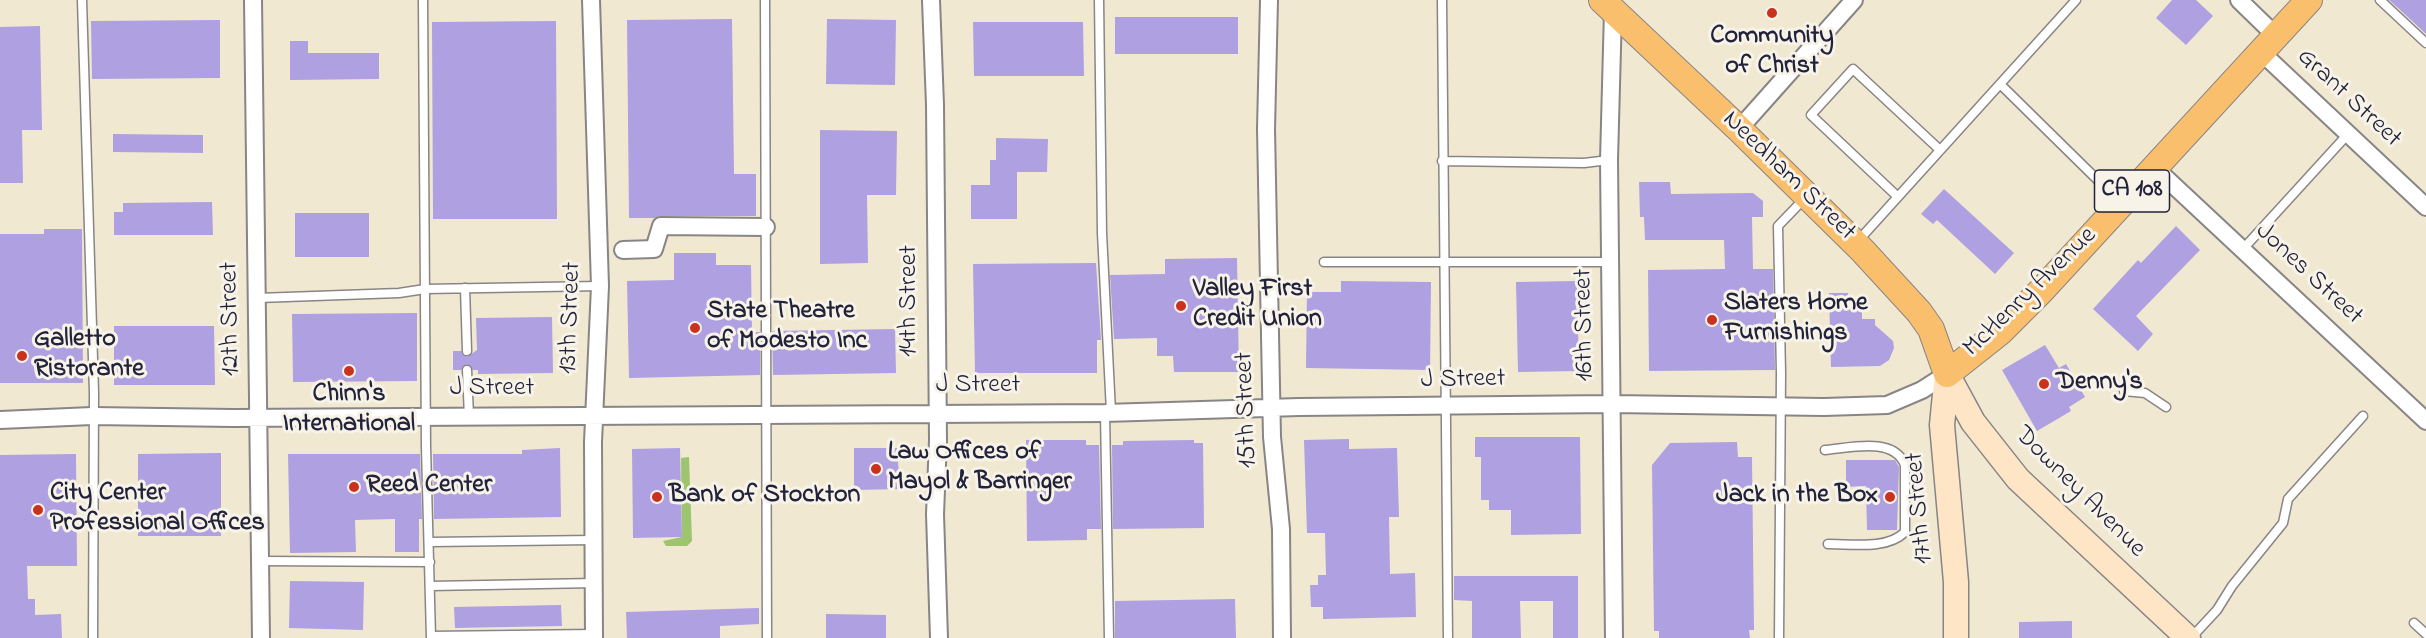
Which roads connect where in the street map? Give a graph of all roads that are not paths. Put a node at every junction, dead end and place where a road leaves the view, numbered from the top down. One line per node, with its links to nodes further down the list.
1 (82, 0): 54 (lane)
2 (254, 0): 39 (street, 12th Street)
3 (423, 0): 38 (lane)
4 (591, 0): 36 (street, 13th Street)
5 (765, 0): 29 (lane)
6 (931, 0): 49 (street, 14th Street)
7 (1099, 0): 50 (lane)
8 (1269, 0): 47 (street, 15th Street)
9 (1442, 0): 23 (lane)
10 (1854, 0): 19 (street)
11 (2076, 0): 18 (lane)
12 (2239, 0): 17 (street, Grant Street)
13 (2309, 0): 17 (main road, McHenry Avenue / CA 108)
14 (2380, 0): 16 (lane)
15 (1611, 6): 19 (main road, Needham Street); 22 (street, 16th Street)
16 (2426, 43)
17 (2269, 44): 20 (street, Grant Street); 24 (main road, McHenry Avenue / CA 108)
18 (2000, 84): 21 (lane); 27 (lane)
19 (1739, 129): 25 (main road, Needham Street)
20 (2348, 134): 28 (street, Grant Street); 31 (lane)
21 (1940, 150): 26 (lane); 26 (lane)
22 (1609, 160): 23 (lane); 35 (street, 16th Street)
23 (1442, 161): 34 (lane)
24 (2154, 167): 27 (main road, McHenry Avenue / CA 108); 31 (street, Jones Street)
25 (1807, 196): 30 (main road, Needham Street); 45 (lane)
26 (1898, 197): 30 (lane)
27 (2121, 203): 42 (main road, McHenry Avenue / CA 108)
28 (2426, 207)
29 (766, 226): 32 (street); 51 (lane)
30 (1856, 243): 42 (main road, Needham Street)
31 (2242, 249): 59 (street, Jones Street)
32 (623, 250)
33 (1324, 262): 34 (lane)
34 (1443, 262): 35 (lane); 48 (lane)
35 (1611, 262): 44 (street, 16th Street)
36 (600, 286): 37 (lane); 53 (street, 13th Street)
37 (465, 288): 38 (lane); 40 (lane)
38 (425, 289): 39 (lane); 52 (lane)
39 (258, 298): 57 (street, 12th Street)
40 (467, 351)
41 (467, 370): 56 (lane)
42 (1947, 374): 45 (street, J Street); 81 (main road, 17th Street); 82 (main road, Downey Avenue)
43 (2124, 391): 46 (lane)
44 (1612, 404): 45 (street, J Street); 48 (street, J Street); 79 (street, 16th Street)
45 (1780, 406): 80 (lane)
46 (2166, 407)
47 (1272, 408): 48 (street, J Street); 50 (street, J Street); 77 (street, 15th Street)
48 (1448, 408): 78 (lane)
49 (938, 412): 50 (street, J Street); 51 (street, J Street); 75 (street, 14th Street)
50 (1108, 413): 76 (lane)
51 (768, 414): 53 (street, J Street); 74 (lane)
52 (426, 415): 56 (street, J Street); 57 (street, J Street); 62 (lane)
53 (595, 415): 56 (street, J Street); 61 (street, 13th Street)
54 (92, 416): 57 (street, J Street); 58 (street, J Street); 72 (lane)
55 (2363, 416): 82 (lane)
56 (469, 417)
57 (259, 418): 64 (street, 12th Street)
58 (0, 420)
59 (2426, 421)
60 (1825, 450): 63 (lane)
61 (595, 540): 62 (lane); 66 (street, 13th Street)
62 (430, 542): 65 (lane)
63 (1828, 544)
64 (259, 561): 65 (lane); 73 (street, 12th Street)
65 (430, 562): 67 (lane)
66 (596, 583): 67 (lane); 70 (street, 13th Street)
67 (430, 586): 71 (lane)
68 (2414, 623): 69 (lane)
69 (2426, 634)
70 (594, 636): 71 (lane)
71 (431, 637)
72 (93, 638)
73 (261, 638)
74 (767, 638)
75 (939, 638)
76 (1109, 638)
77 (1282, 638)
78 (1448, 638)
79 (1614, 638)
80 (1779, 638)
81 (1956, 638)
82 (2190, 638)

